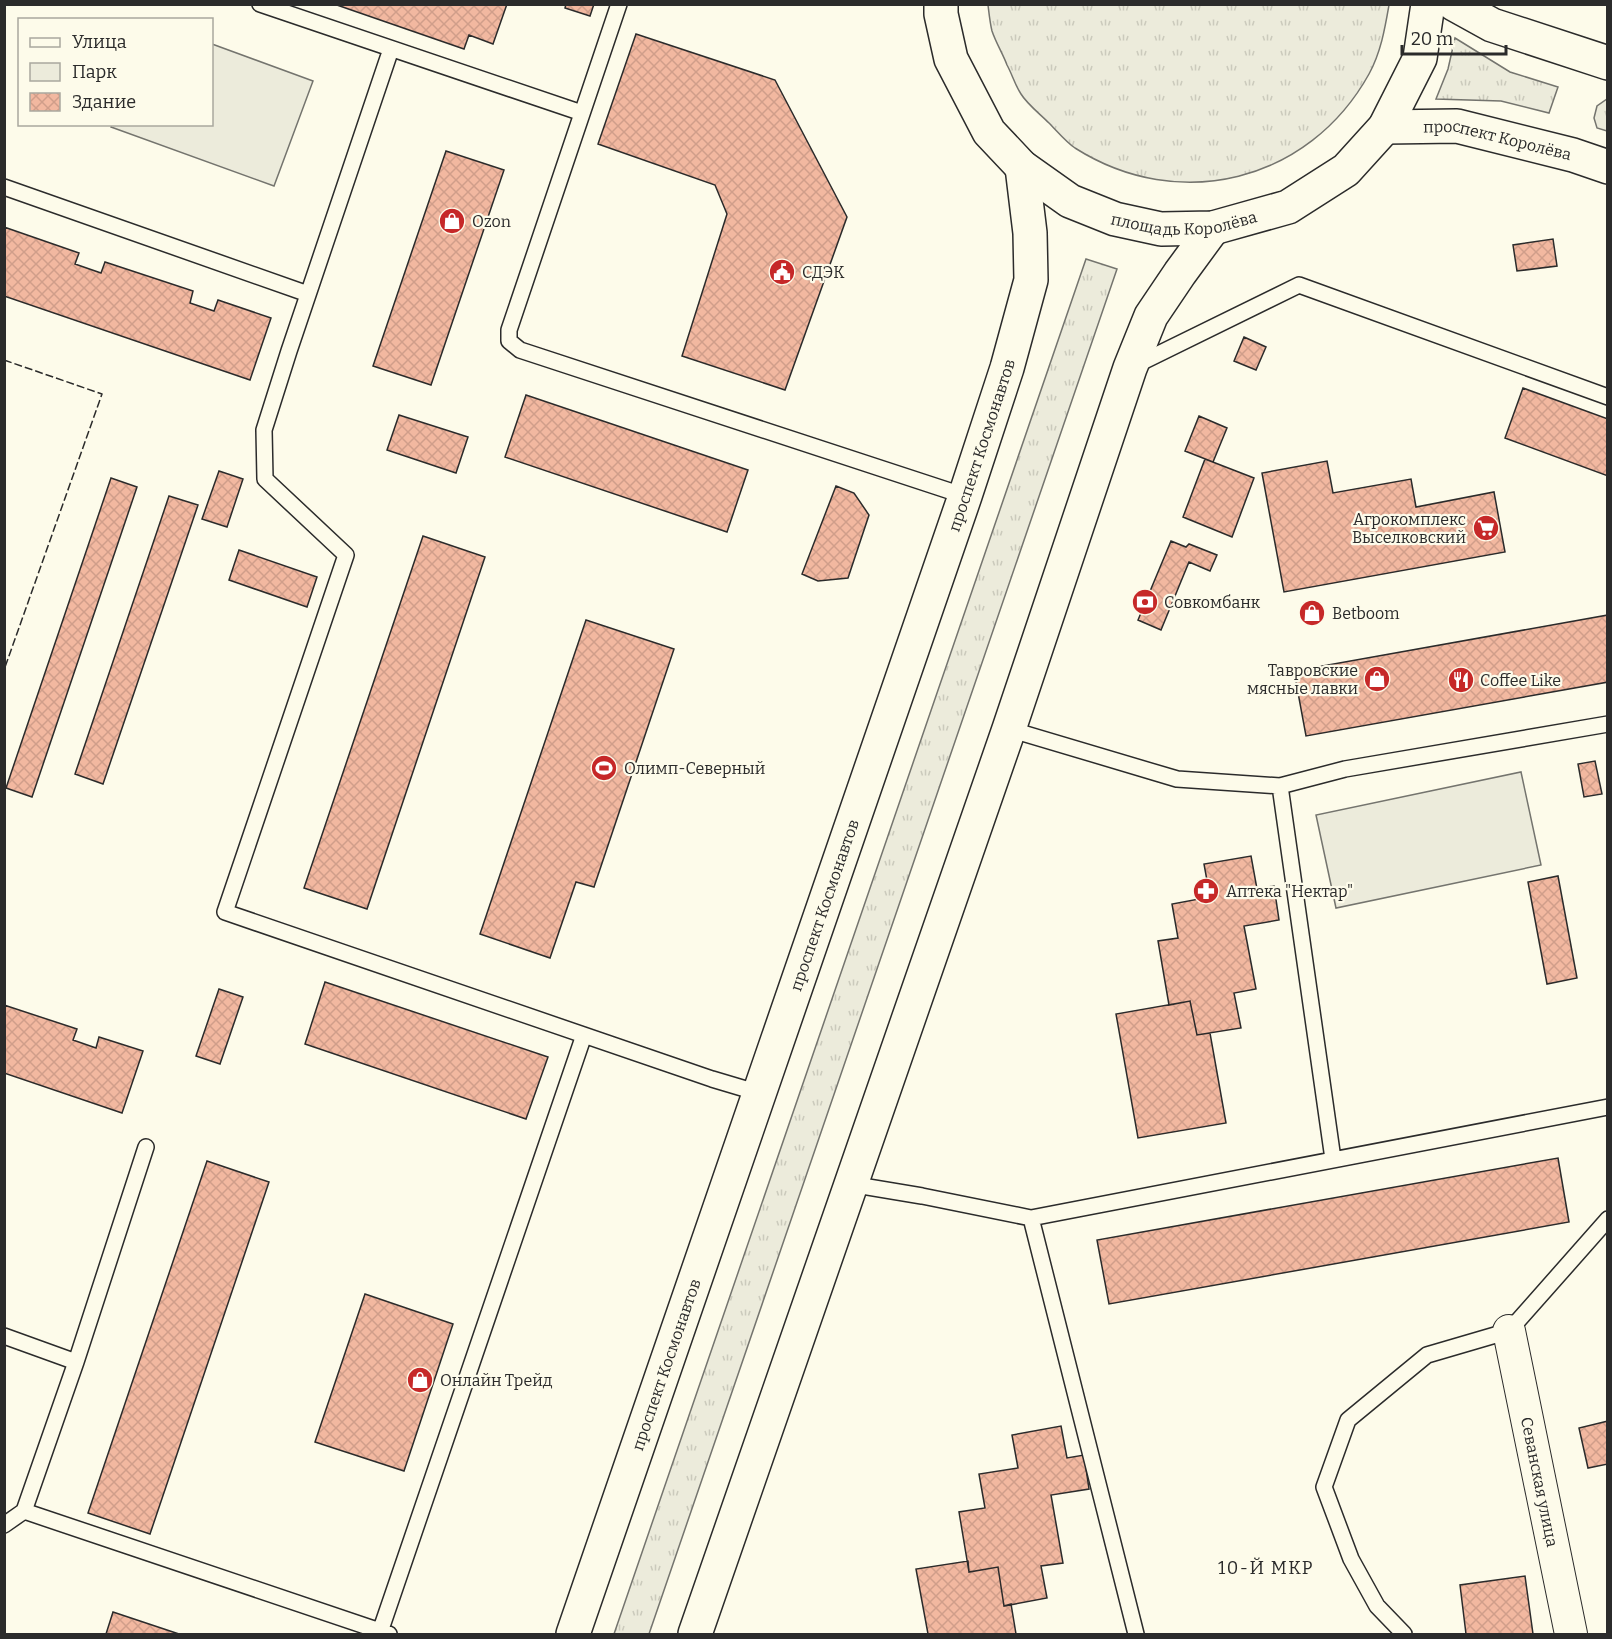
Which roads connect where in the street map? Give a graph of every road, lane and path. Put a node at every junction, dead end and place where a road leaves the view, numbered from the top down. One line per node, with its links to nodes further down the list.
1 (260, 4): 6 (lane)
2 (619, 4): 8 (lane)
3 (1428, 4): 9 (main road, площадь Королёва)
4 (1454, 4): 7 (main road)
5 (939, 8): 10 (main road, площадь Королёва)
6 (392, 49): 8 (lane); 14 (lane)
7 (1608, 63)
8 (582, 113): 17 (lane)
9 (1385, 128): 11 (main road, проспект Королёва); 13 (main road, площадь Королёва)
10 (1022, 167): 13 (main road, площадь Королёва); 17 (main road, проспект Космонавтов)
11 (1608, 167)
12 (4, 187): 14 (lane)
13 (1213, 228): 15 (main road)
14 (308, 294): 21 (lane)
15 (1130, 368): 16 (lane); 19 (main road)
16 (1608, 397)
17 (965, 496): 22 (main road, проспект Космонавтов)
18 (1608, 724): 20 (lane)
19 (1009, 729): 20 (lane); 26 (main road)
20 (1280, 786): 25 (lane)
21 (584, 1035): 22 (lane); 34 (lane)
22 (759, 1093): 35 (main road, проспект Космонавтов)
23 (1608, 1107): 25 (lane)
24 (146, 1148): 31 (lane)
25 (1333, 1159): 27 (lane)
26 (850, 1184): 27 (lane); 36 (main road)
27 (1031, 1218): 37 (lane)
28 (1608, 1218): 29 (lane)
29 (1509, 1331): 38 (lane); 39 (street, Севанская улица)
30 (4, 1336): 31 (lane)
31 (76, 1362): 32 (lane)
32 (24, 1512): 33 (lane); 34 (lane)
33 (4, 1525)
34 (384, 1633)
35 (573, 1635)
36 (695, 1635)
37 (1136, 1635)
38 (1404, 1635)
39 (1571, 1635)

